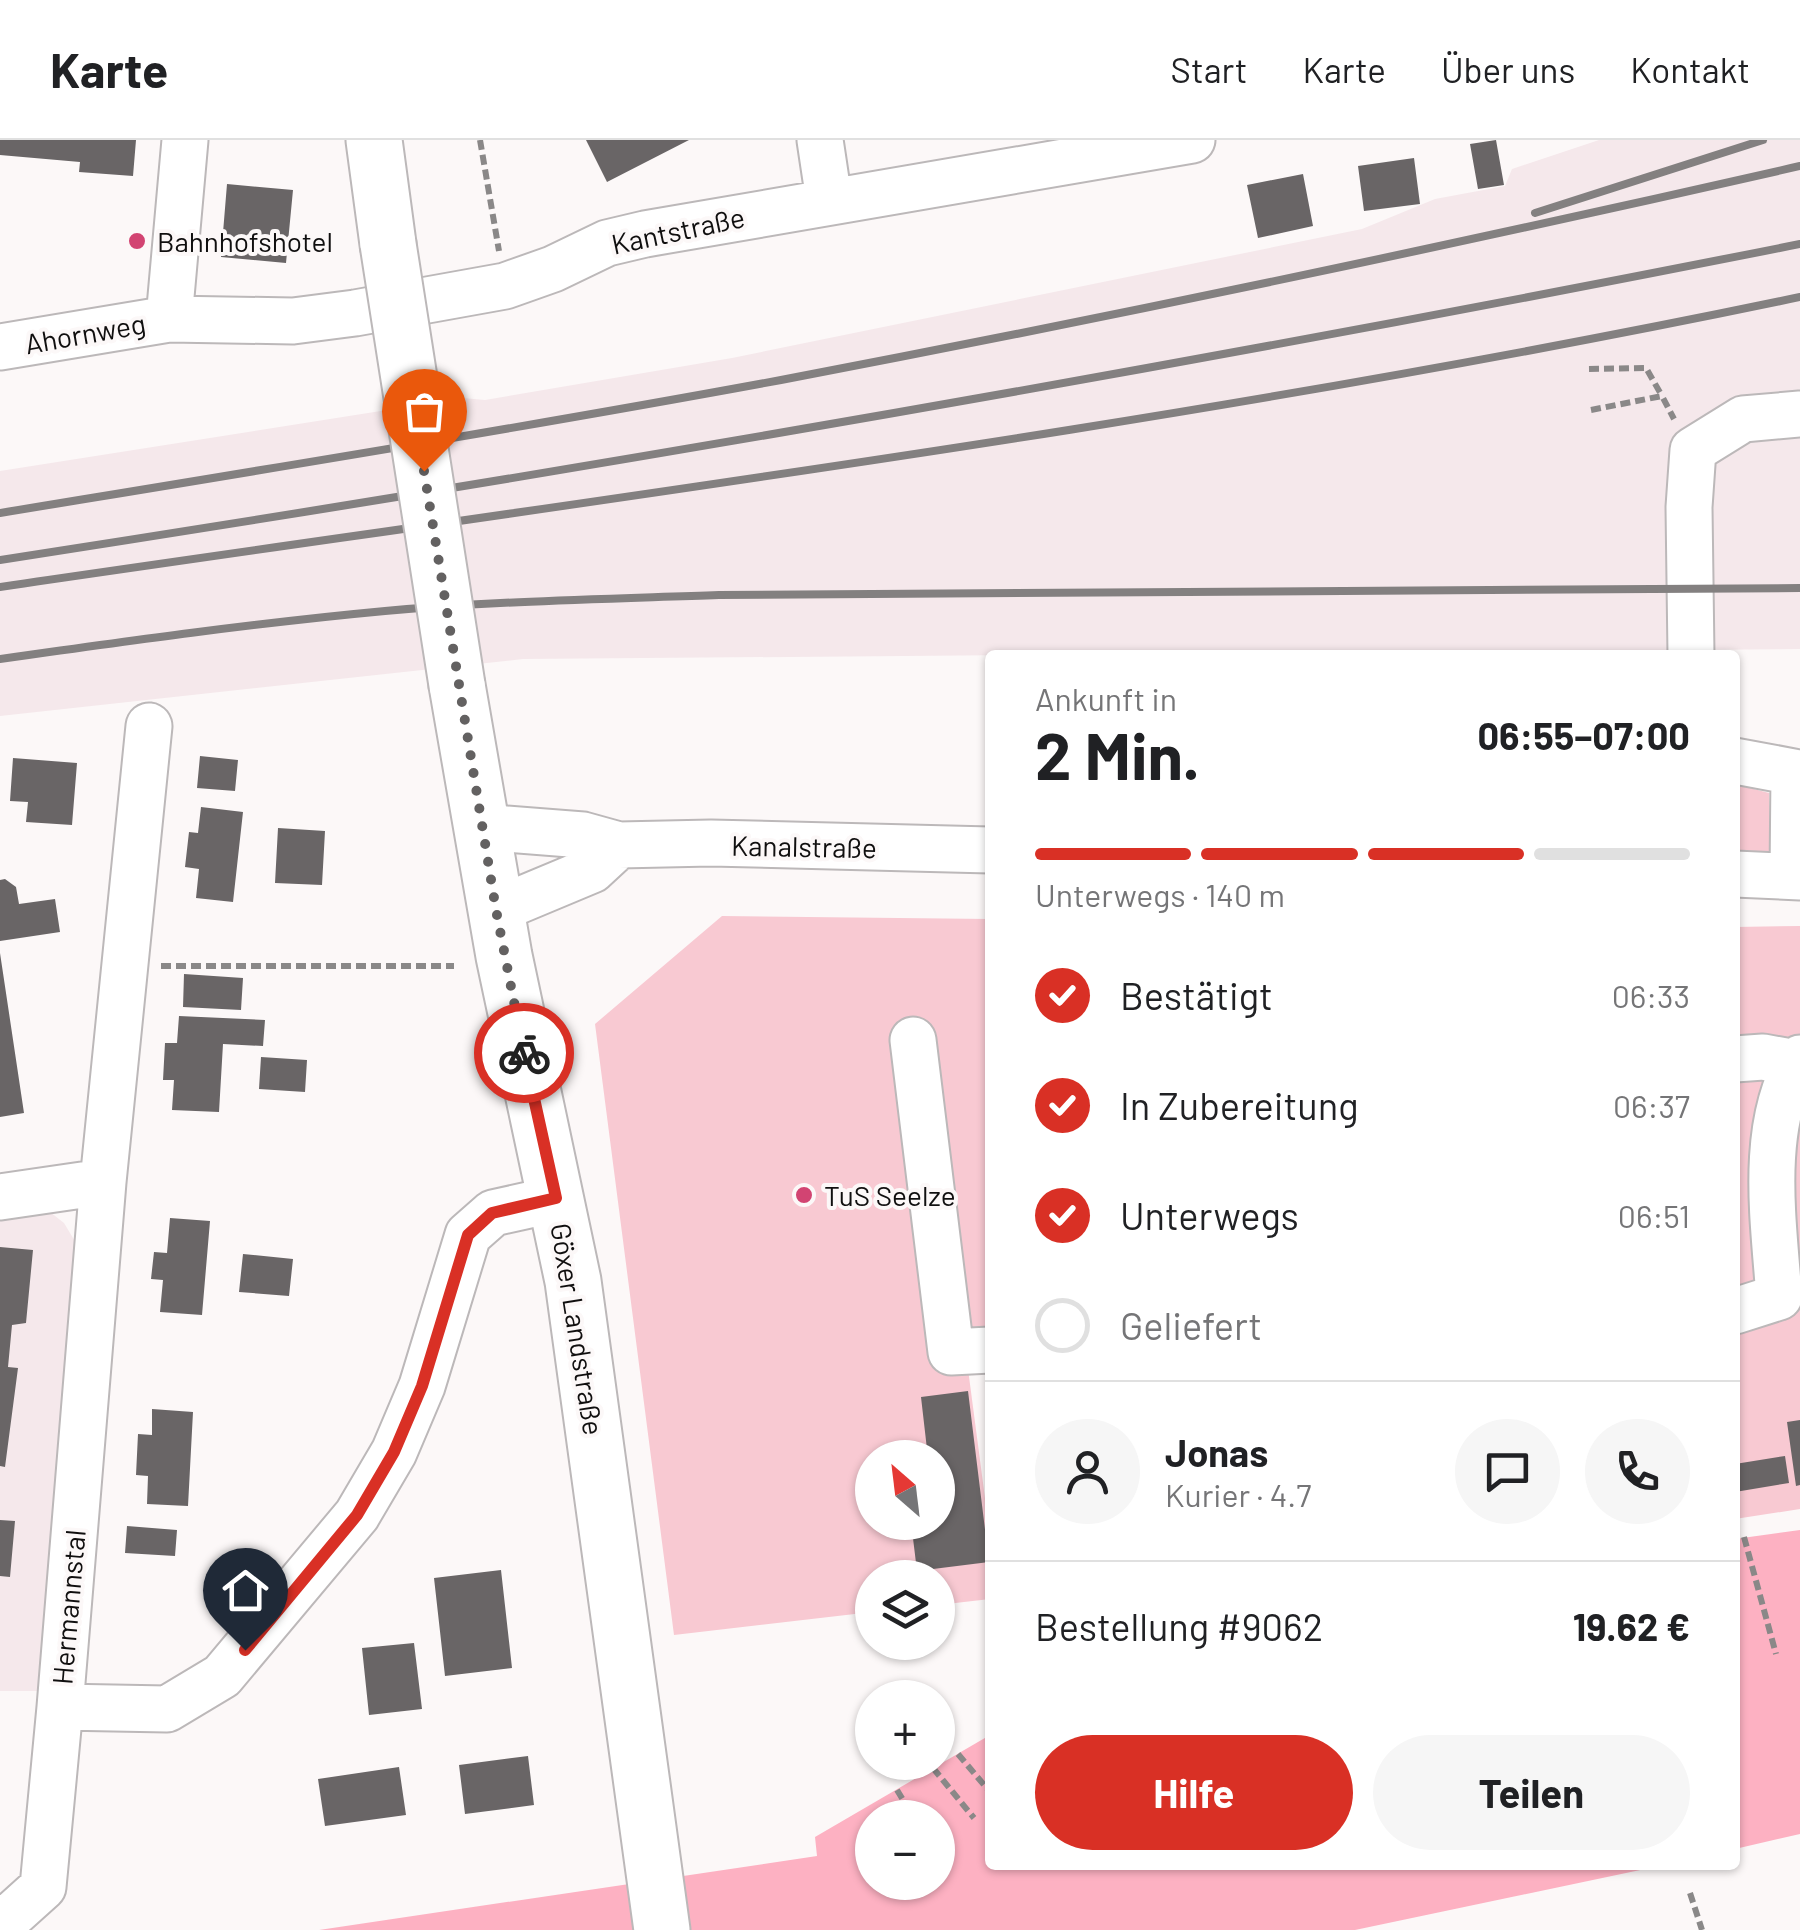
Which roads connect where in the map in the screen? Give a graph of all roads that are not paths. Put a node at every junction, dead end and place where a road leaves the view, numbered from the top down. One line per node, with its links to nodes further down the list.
1 (185, 140): 6 (street)
2 (374, 140): 13 (main road, Göxer Landstraße, bridge)
3 (820, 140): 5 (street)
4 (1192, 140): 5 (street, Kantstraße)
5 (829, 200): 6 (street, Kantstraße)
6 (169, 319): 7 (street, Ahornweg)
7 (0, 348)
8 (1800, 414): 9 (street)
9 (1691, 650)
10 (149, 726): 22 (street, Hermannstal)
11 (1740, 762): 12 (street)
12 (1797, 772): 17 (street)
13 (482, 827): 14 (street, Kanalstraße); 18 (main road, Göxer Landstraße)
14 (619, 845): 15 (street, Kanalstraße); 18 (street)
15 (985, 850)
16 (1740, 874): 17 (street)
17 (1796, 876)
18 (496, 910): 24 (main road, Göxer Landstraße)
19 (913, 1040): 27 (street)
20 (1740, 1059): 21 (street)
21 (1798, 1061): 25 (street)
22 (103, 1182): 23 (street); 28 (street, Hermannstal)
23 (0, 1197)
24 (556, 1198): 28 (street, Hermannstal); 30 (main road, Göxer Landstraße)
25 (1790, 1304): 26 (street)
26 (1740, 1311)
27 (985, 1350)
28 (60, 1707): 29 (street)
29 (0, 1919)
30 (662, 1930)

